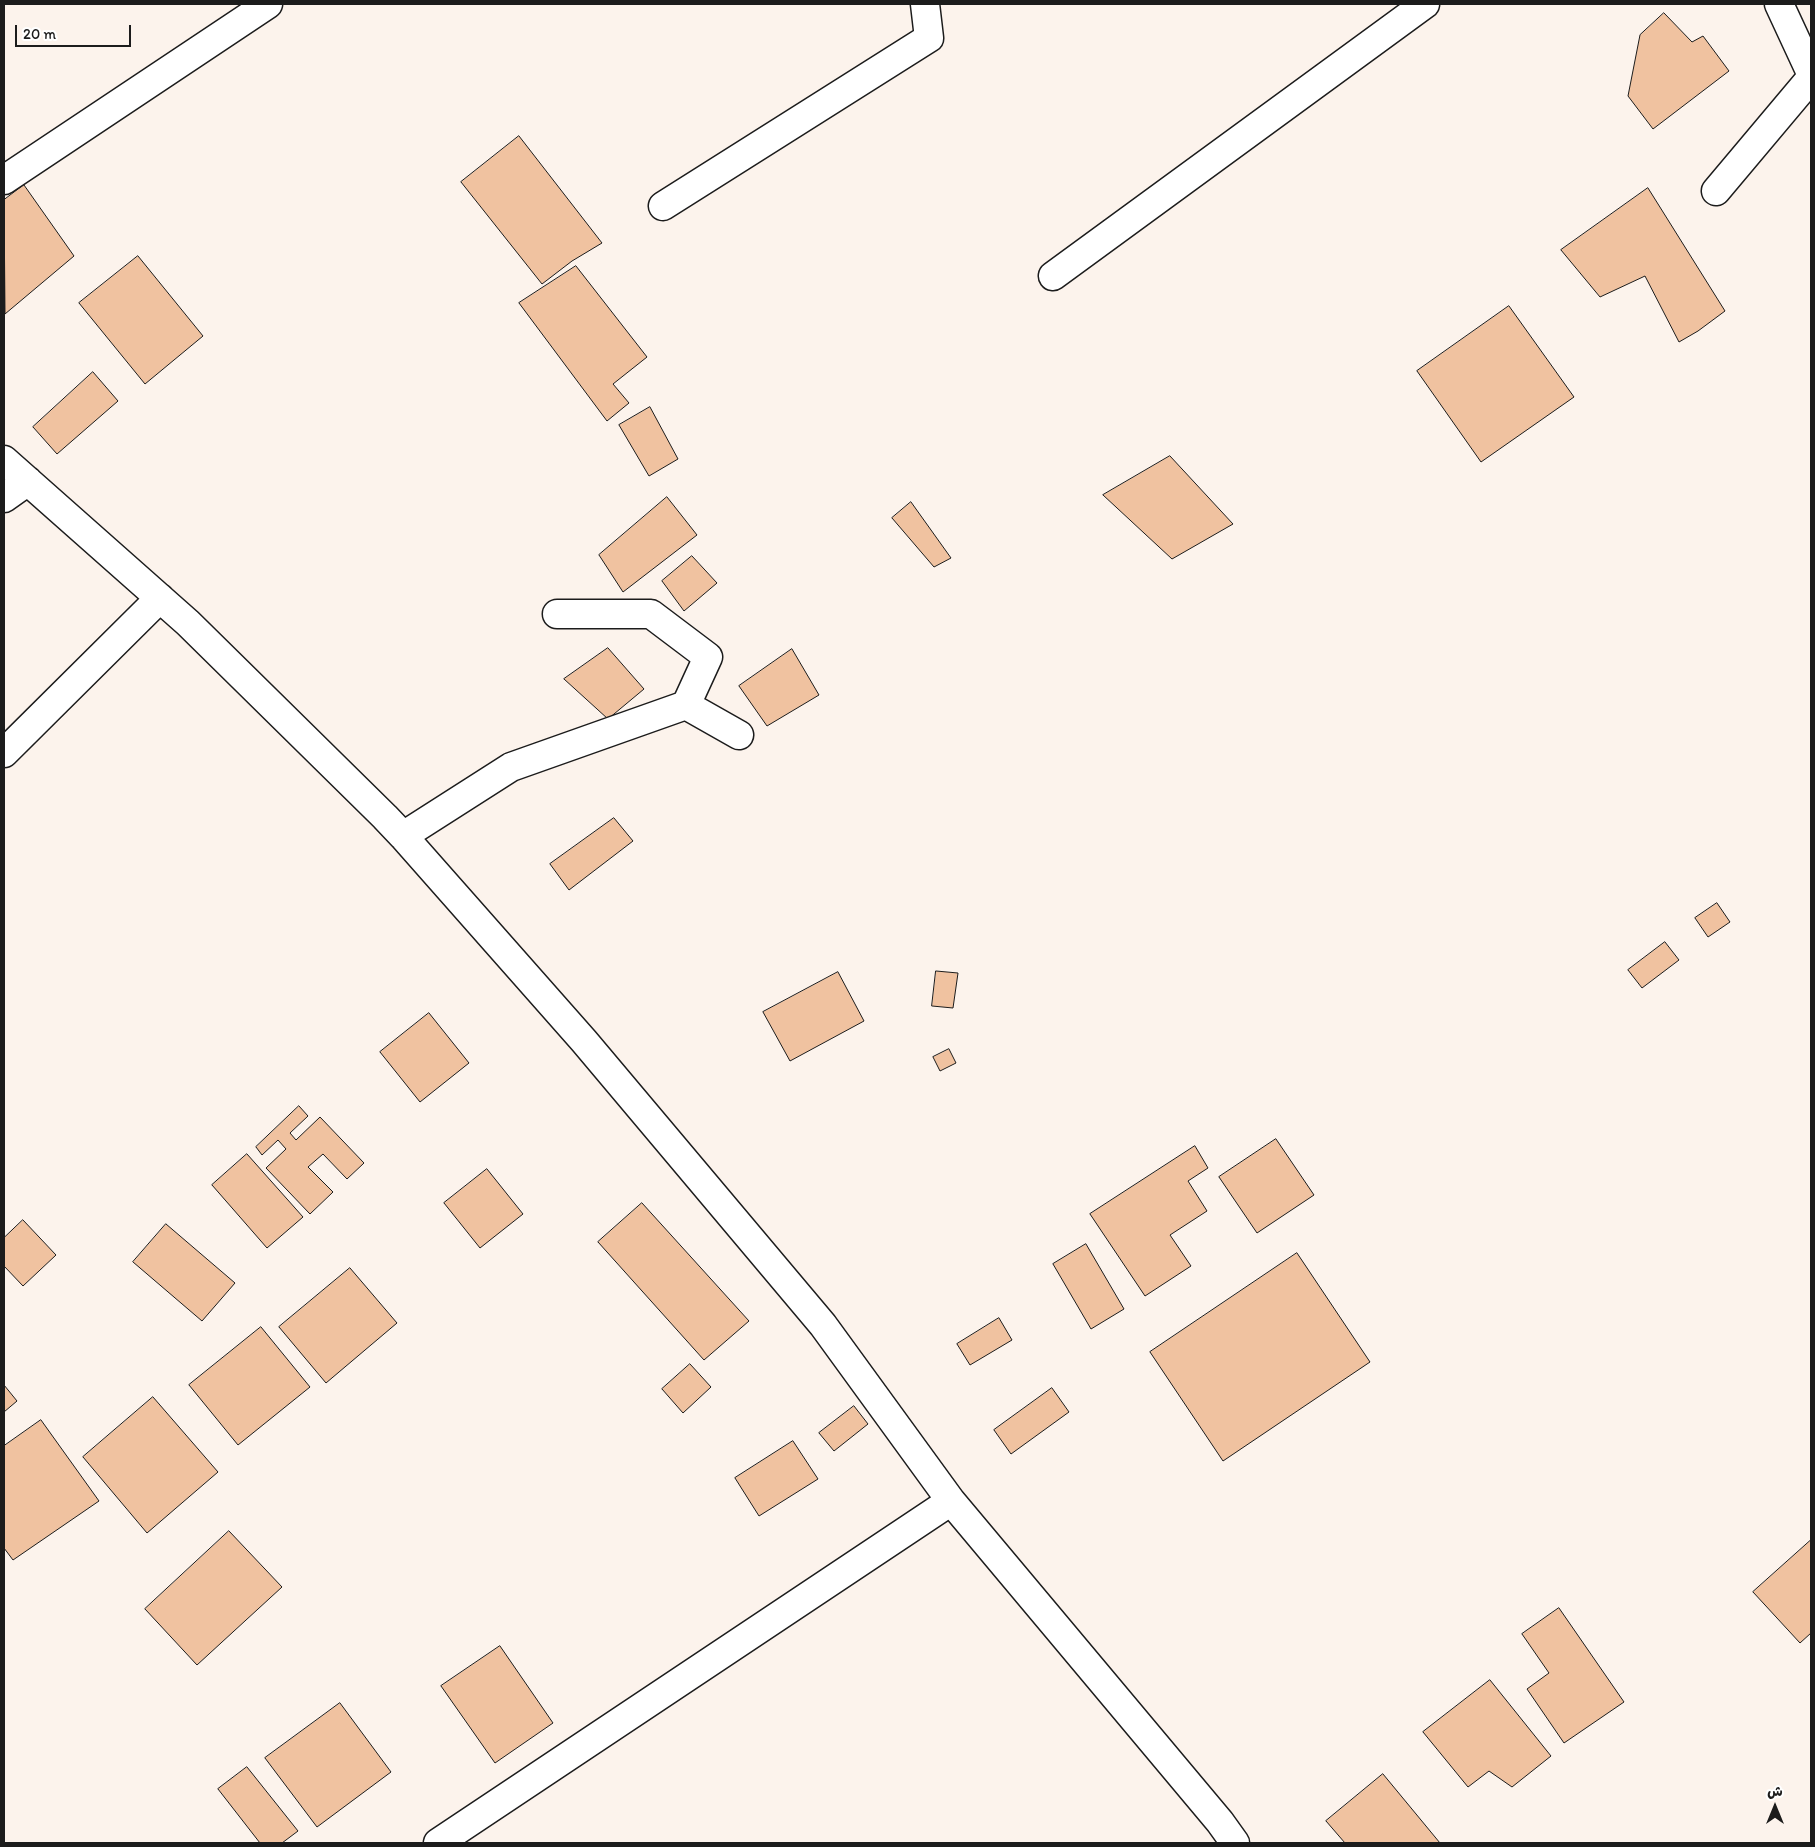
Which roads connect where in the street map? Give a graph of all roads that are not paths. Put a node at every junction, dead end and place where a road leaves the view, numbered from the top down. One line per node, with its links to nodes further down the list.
1 (268, 4): 7 (street)
2 (925, 4): 9 (street)
3 (1425, 4): 10 (street)
4 (1779, 4): 5 (street)
5 (1811, 73)
6 (1811, 78): 8 (street)
7 (4, 180)
8 (1716, 191)
9 (663, 206)
10 (1054, 276)
11 (4, 460): 12 (street)
12 (28, 481): 13 (street); 14 (street)
13 (4, 498)
14 (160, 598): 18 (street); 19 (street)
15 (557, 614): 16 (street)
16 (686, 704): 17 (street); 19 (street)
17 (739, 735)
18 (4, 753)
19 (403, 836): 20 (street)
20 (951, 1501): 21 (street); 22 (street)
21 (438, 1843)
22 (1235, 1843)

